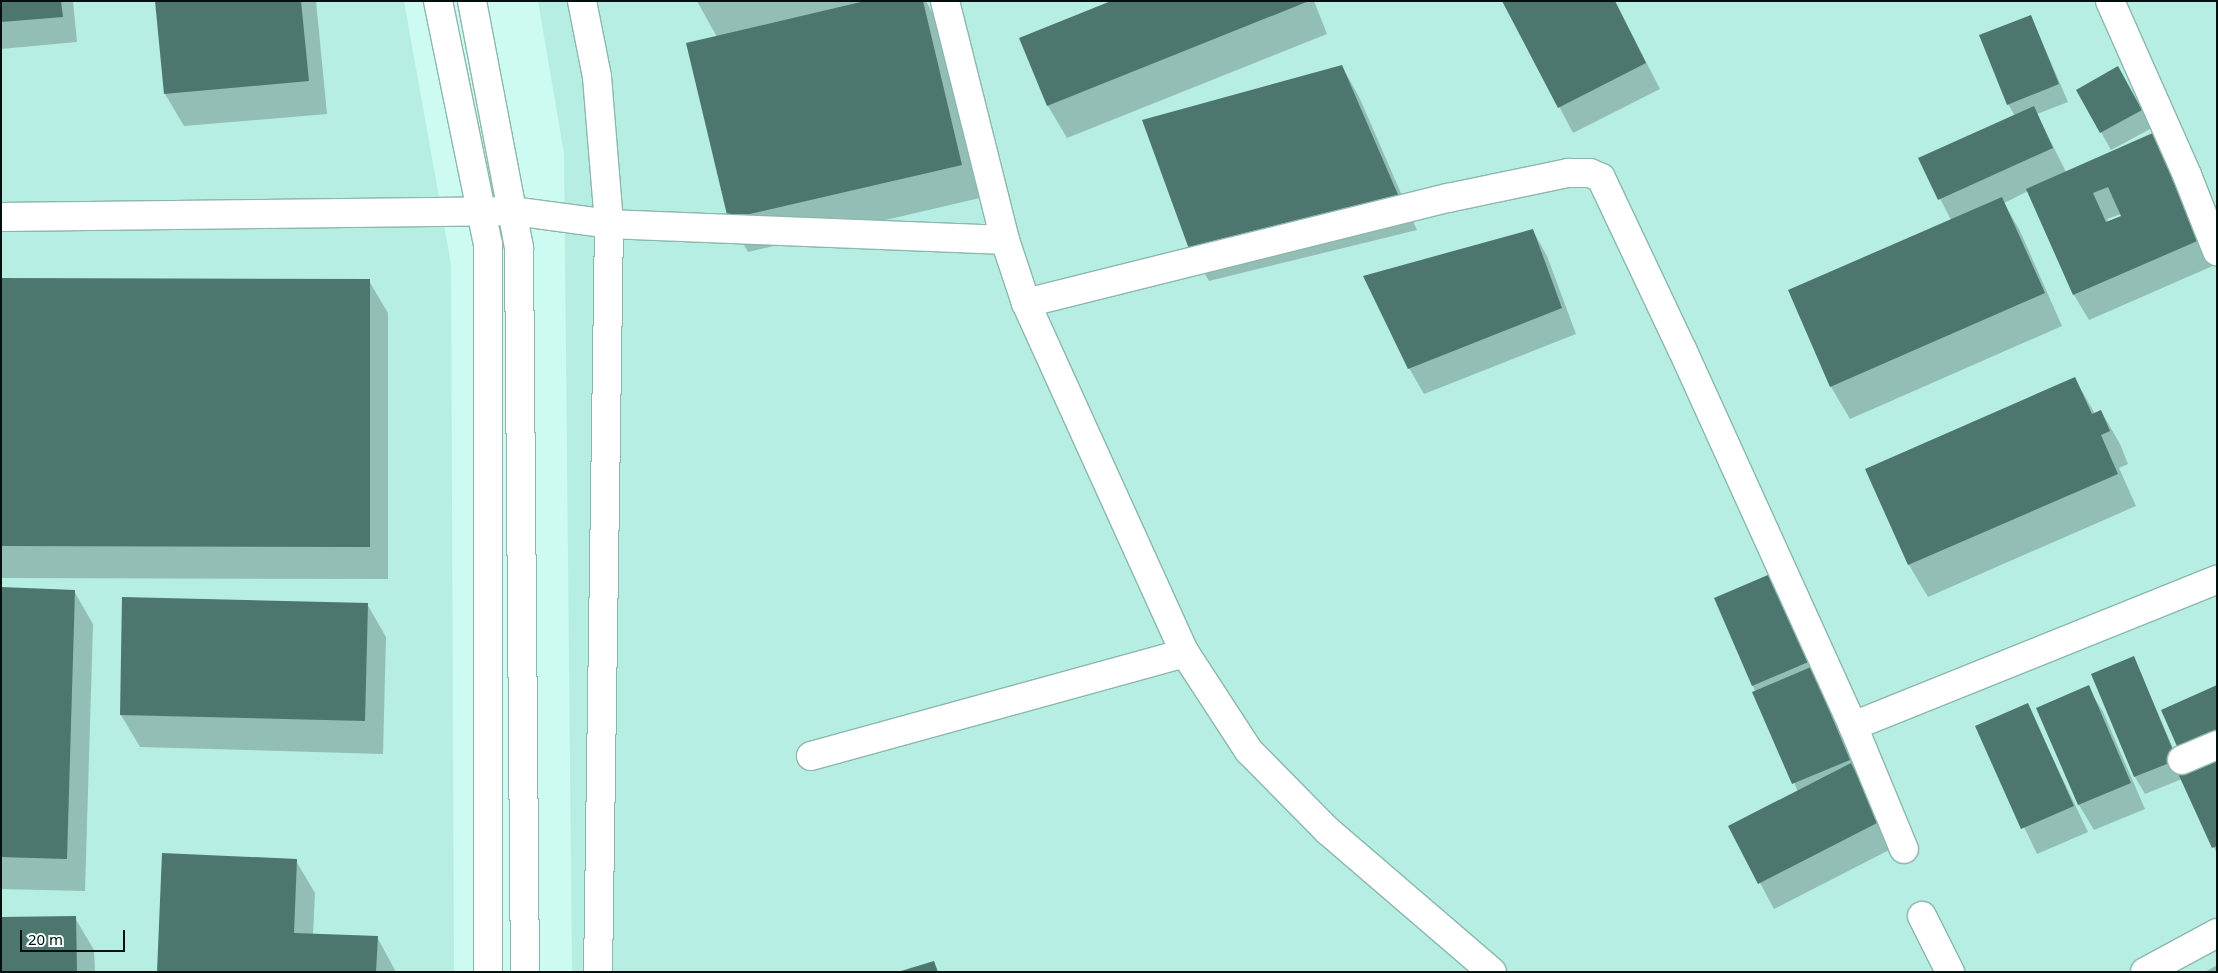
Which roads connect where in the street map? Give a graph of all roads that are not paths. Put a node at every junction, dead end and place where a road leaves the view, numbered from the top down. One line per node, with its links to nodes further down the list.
1 (438, 1): 6 (street)
2 (472, 1): 7 (street)
3 (582, 1): 9 (street)
4 (945, 1): 10 (street)
5 (2110, 1): 11 (street)
6 (482, 211): 7 (street); 8 (street); 22 (street)
7 (513, 211): 9 (street); 23 (street)
8 (1, 217)
9 (609, 224): 10 (street); 24 (street)
10 (1005, 240): 12 (street)
11 (2217, 251)
12 (1026, 303): 14 (street); 15 (street)
13 (2217, 580): 15 (street)
14 (1184, 653): 17 (street); 25 (street)
15 (1853, 726): 19 (street)
16 (2217, 745): 18 (street)
17 (811, 756)
18 (2182, 760)
19 (1904, 849)
20 (1922, 916): 26 (street)
21 (2217, 933): 27 (street)
22 (488, 972)
23 (525, 972)
24 (598, 972)
25 (1492, 972)
26 (1950, 972)
27 (2145, 972)

